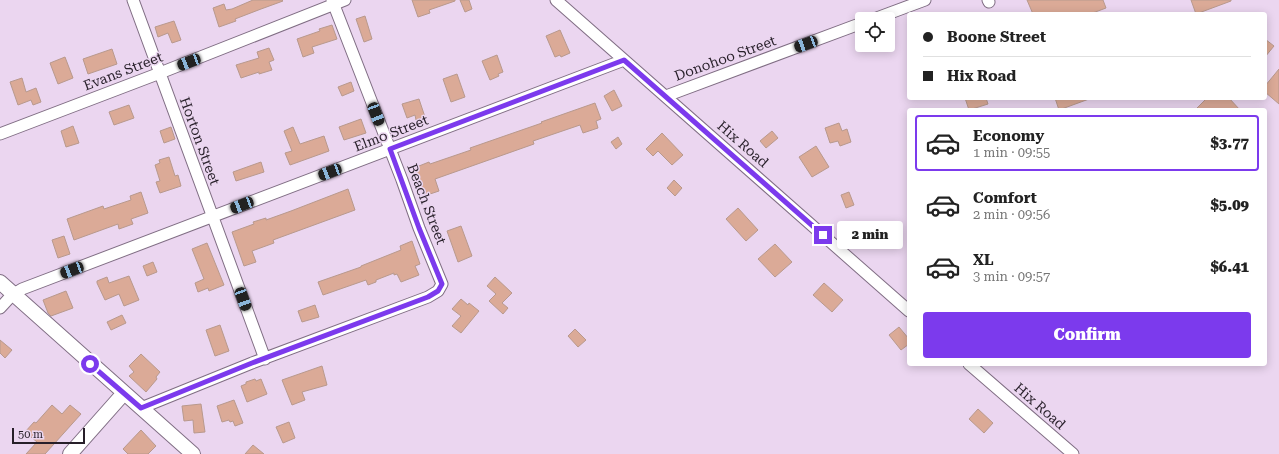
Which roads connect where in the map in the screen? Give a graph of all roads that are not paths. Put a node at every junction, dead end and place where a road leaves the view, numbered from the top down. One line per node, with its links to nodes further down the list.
1 (133, 0): 9 (street, Horton Street)
2 (345, 0): 5 (street, Evans Street)
3 (556, 0): 8 (street, Hix Road)
4 (925, 0): 6 (street)
5 (333, 2): 9 (street, Evans Street); 12 (street, Beach Street)
6 (893, 12)
7 (855, 26): 10 (street, Donohoo Street)
8 (624, 60): 10 (street, Hix Road); 12 (street, Elmo Street)
9 (160, 73): 11 (street, Evans Street); 13 (street, Horton Street)
10 (666, 96): 17 (street, Hix Road)
11 (0, 134)
12 (390, 149): 13 (street, Elmo Street); 18 (street, Beach Street)
13 (212, 217): 15 (street, Elmo Street); 18 (street, Horton Street)
14 (0, 282): 15 (street)
15 (12, 295): 16 (street); 20 (street)
16 (0, 308)
17 (907, 309)
18 (265, 359): 21 (street)
19 (971, 366): 24 (street, Hix Road)
20 (124, 393): 21 (street); 22 (street)
21 (141, 408): 23 (street)
22 (70, 454)
23 (193, 454)
24 (1073, 454)

